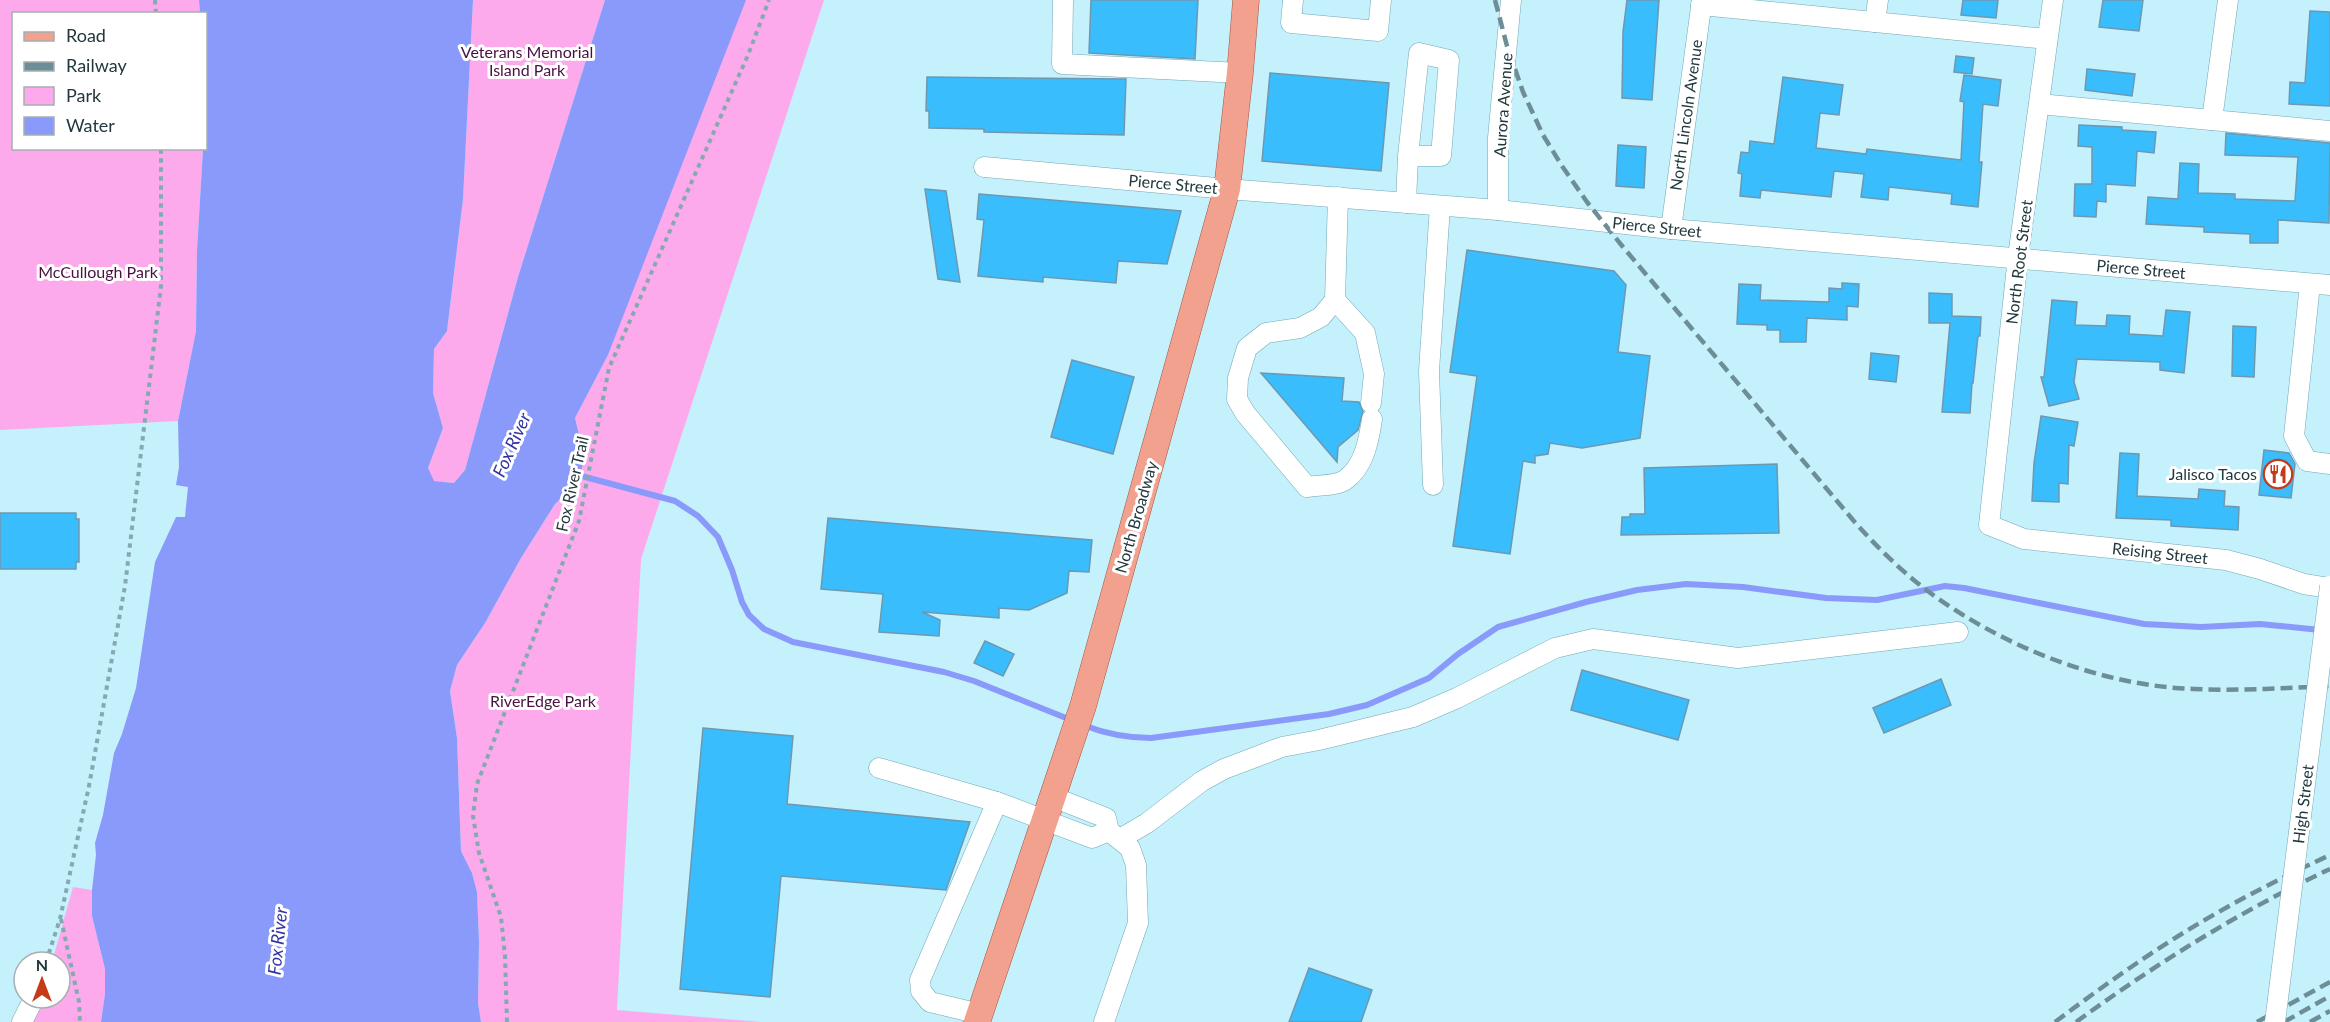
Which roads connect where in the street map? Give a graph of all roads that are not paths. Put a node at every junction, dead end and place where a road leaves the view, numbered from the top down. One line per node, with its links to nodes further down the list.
1 (1063, 0): 12 (street)
2 (1246, 0): 12 (main road, North Broadway)
3 (1293, 0): 4 (street)
4 (1381, 0)
5 (1511, 0): 22 (street, Aurora Avenue)
6 (1878, 0): 10 (street)
7 (2053, 0): 11 (street, North Root Street)
8 (2228, 0): 14 (street)
9 (1701, 2): 10 (street); 23 (street, North Lincoln Avenue)
10 (1875, 22): 11 (street)
11 (2048, 39): 13 (street, North Root Street)
12 (1240, 73): 18 (main road, North Broadway)
13 (2039, 104): 14 (street); 24 (street, North Root Street)
14 (2212, 120): 15 (street)
15 (2330, 130)
16 (1408, 156): 16 (street); 20 (street)
17 (984, 167): 18 (street, Pierce Street)
18 (1227, 189): 19 (street, Pierce Street); 35 (main road, North Broadway)
19 (1338, 197): 20 (street, Pierce Street); 27 (street)
20 (1406, 203): 21 (street, Pierce Street)
21 (1440, 206): 22 (street, Pierce Street); 29 (street)
22 (1498, 210): 23 (street, Pierce Street)
23 (1671, 229): 24 (street, Pierce Street)
24 (2018, 257): 25 (street, Pierce Street); 30 (street, North Root Street)
25 (2310, 284): 26 (street, Pierce Street); 28 (street)
26 (2330, 285)
27 (1335, 300): 27 (street)
28 (2330, 464)
29 (1433, 485)
30 (1989, 525): 31 (street, Reising Street)
31 (2330, 587): 39 (street, High Street, bridge)
32 (1958, 632): 36 (street)
33 (879, 768): 34 (street)
34 (998, 802): 35 (street); 37 (street)
35 (1050, 808): 36 (street); 36 (street); 37 (main road, North Broadway)
36 (1115, 835): 38 (street)
37 (979, 1018)
38 (1104, 1022)
39 (2275, 1022)

